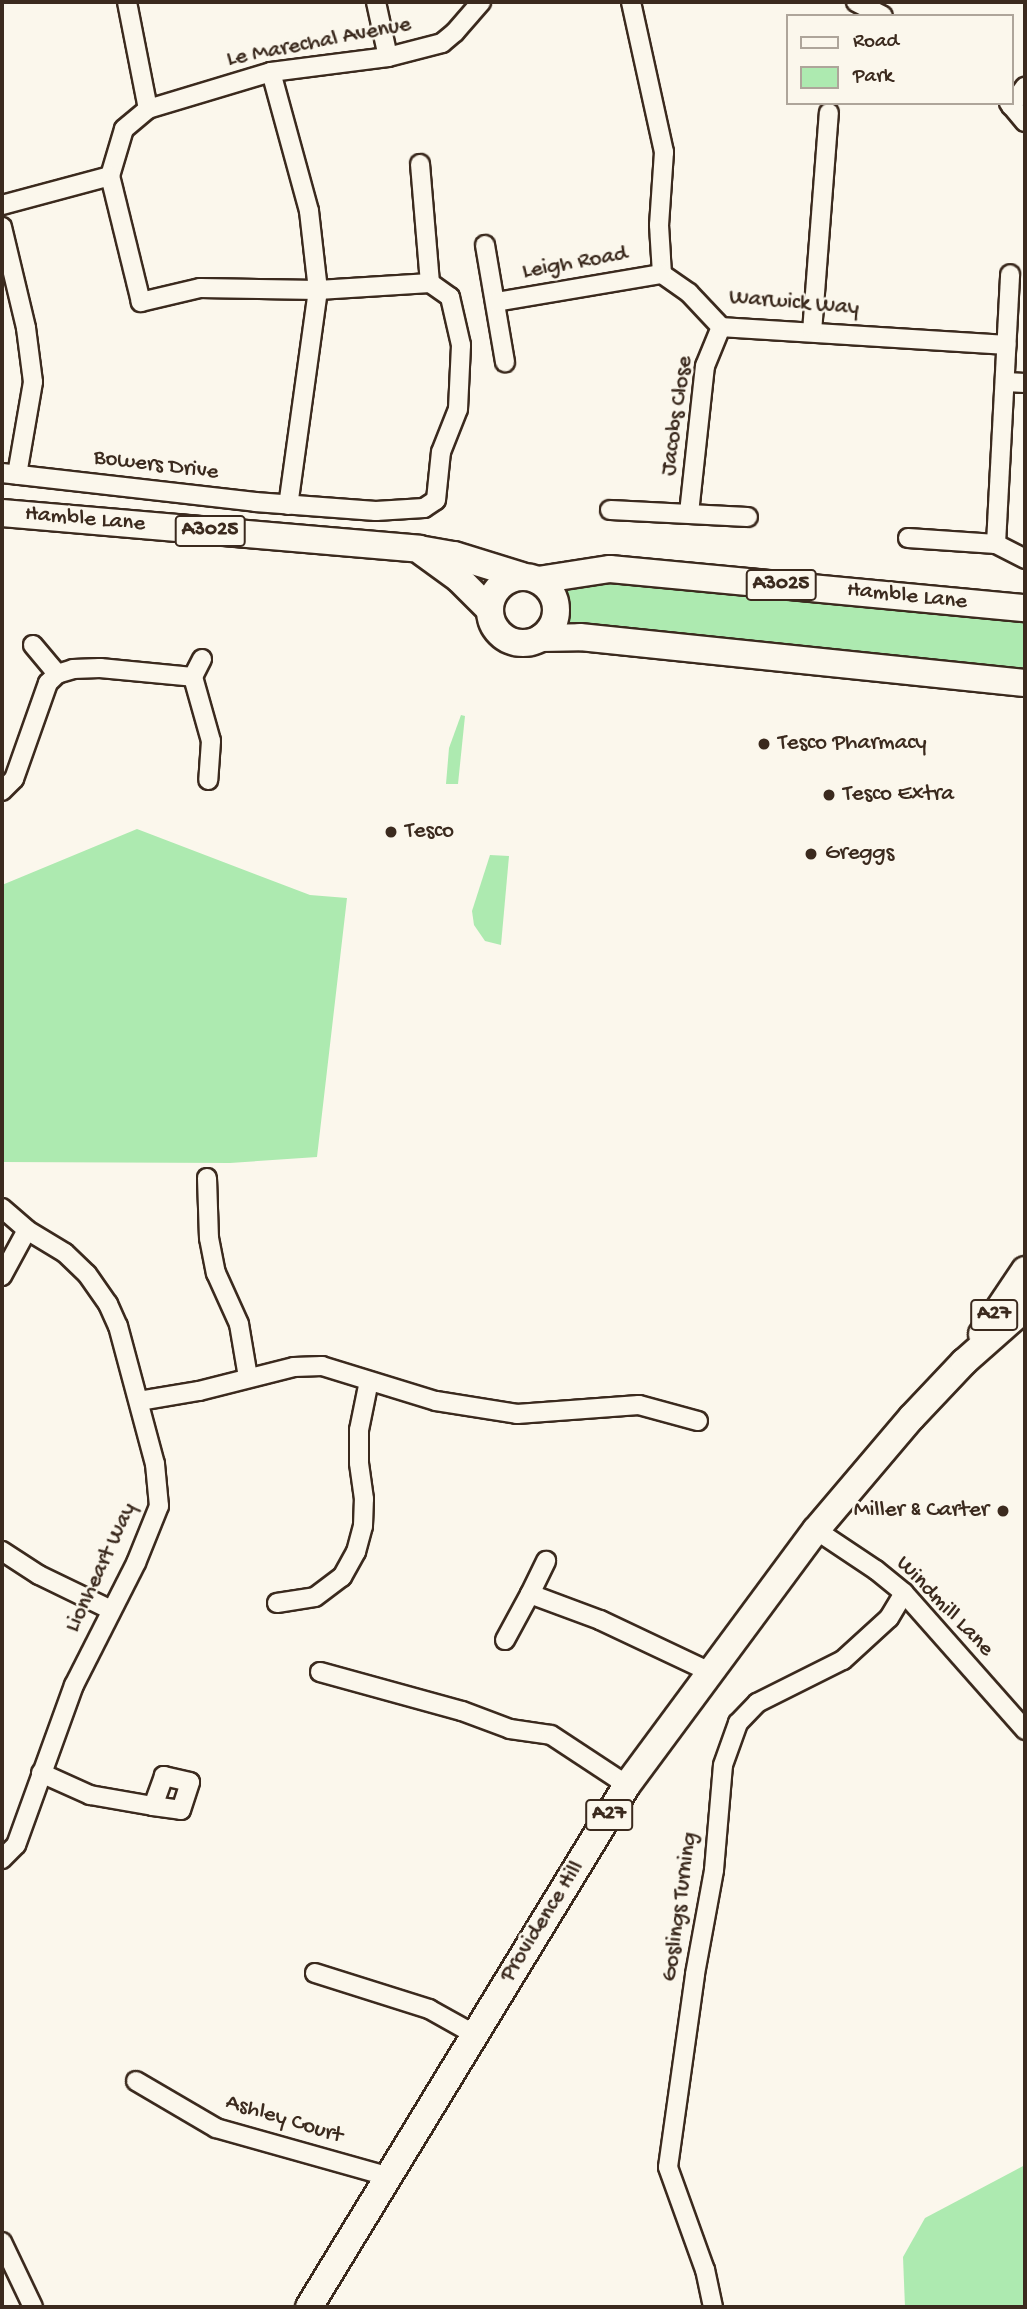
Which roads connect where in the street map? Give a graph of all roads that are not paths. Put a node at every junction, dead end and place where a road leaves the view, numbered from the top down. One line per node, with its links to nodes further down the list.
1 (127, 2): 12 (street)
2 (376, 2): 7 (street)
3 (481, 2): 7 (street, Le Marechal Avenue)
4 (631, 2): 20 (street)
5 (856, 2): 6 (street)
6 (879, 14)
7 (388, 57): 8 (street, Le Marechal Avenue)
8 (271, 72): 12 (street, Le Marechal Avenue); 23 (street)
9 (1025, 87): 10 (street)
10 (1013, 101)
11 (1011, 105): 14 (street)
12 (148, 109): 16 (street, Le Marechal Avenue)
13 (829, 113): 26 (street)
14 (1025, 121)
15 (420, 164): 22 (street)
16 (110, 176): 17 (street); 23 (street)
17 (2, 205)
18 (2, 227): 31 (street, Bowers Drive)
19 (485, 245): 24 (street, Leigh Road)
20 (662, 274): 24 (street, Leigh Road); 25 (street, Warwick Way)
21 (1010, 274): 27 (street)
22 (430, 283): 23 (street); 32 (street, Bowers Drive)
23 (318, 290): 32 (street)
24 (496, 302): 28 (street, Leigh Road)
25 (721, 327): 26 (street, Warwick Way); 35 (street, Jacobs Close)
26 (812, 332): 27 (street, Warwick Way)
27 (1006, 345): 29 (street)
28 (505, 362)
29 (1006, 382): 30 (street); 38 (street)
30 (1025, 383)
31 (9, 474): 32 (street, Bowers Drive)
32 (288, 505)
33 (610, 510): 35 (street)
34 (2, 513): 39 (main road, Hamble Lane / A3025)
35 (689, 513): 36 (street)
36 (748, 517)
37 (908, 538): 38 (street)
38 (996, 544): 40 (street)
39 (419, 549): 41 (main road, Hamble Lane / A3025); 43 (main road)
40 (1025, 559)
41 (530, 578): 42 (main road, Hamble Lane / A3025); 43 (main road); 44 (main road)
42 (1025, 608)
43 (490, 610): 44 (main road)
44 (541, 638): 49 (main road)
45 (33, 645): 47 (street)
46 (202, 659): 48 (street)
47 (57, 674): 48 (street); 51 (street)
48 (193, 677): 50 (street)
49 (1025, 683)
50 (208, 780)
51 (2, 791)
52 (208, 1178): 59 (street)
53 (2, 1208): 54 (street, Lionheart Way)
54 (27, 1230): 56 (street); 61 (street, Lionheart Way)
55 (1025, 1270): 58 (main road, Providence Hill / A27)
56 (2, 1276)
57 (1025, 1308): 58 (main road, Providence Hill / A27)
58 (964, 1362): 63 (main road, Providence Hill / A27)
59 (248, 1377): 60 (street); 61 (street)
60 (369, 1381): 62 (street); 68 (street)
61 (139, 1401): 69 (street, Lionheart Way)
62 (698, 1421)
63 (817, 1530): 66 (street, Windmill Lane); 72 (main road, Providence Hill / A27)
64 (2, 1551): 69 (street)
65 (546, 1561): 67 (street)
66 (904, 1593): 73 (street, Windmill Lane); 86 (street, Goslings Turning)
67 (530, 1594): 70 (street); 72 (street)
68 (277, 1603)
69 (110, 1610): 74 (street, Lionheart Way)
70 (505, 1640)
71 (320, 1672): 75 (street)
72 (710, 1672): 75 (main road, Providence Hill / A27)
73 (1025, 1730)
74 (41, 1773): 76 (street); 77 (street, Lionheart Way)
75 (627, 1786): 79 (main road, Providence Hill / A27)
76 (153, 1806)
77 (2, 1859)
78 (315, 1973): 79 (street)
79 (474, 2034): 81 (main road, Providence Hill / A27)
80 (136, 2081): 81 (street, Ashley Court)
81 (387, 2176): 85 (main road, Providence Hill / A27)
82 (2, 2242): 83 (street)
83 (7, 2267): 84 (street)
84 (33, 2307)
85 (309, 2307)
86 (713, 2307)

